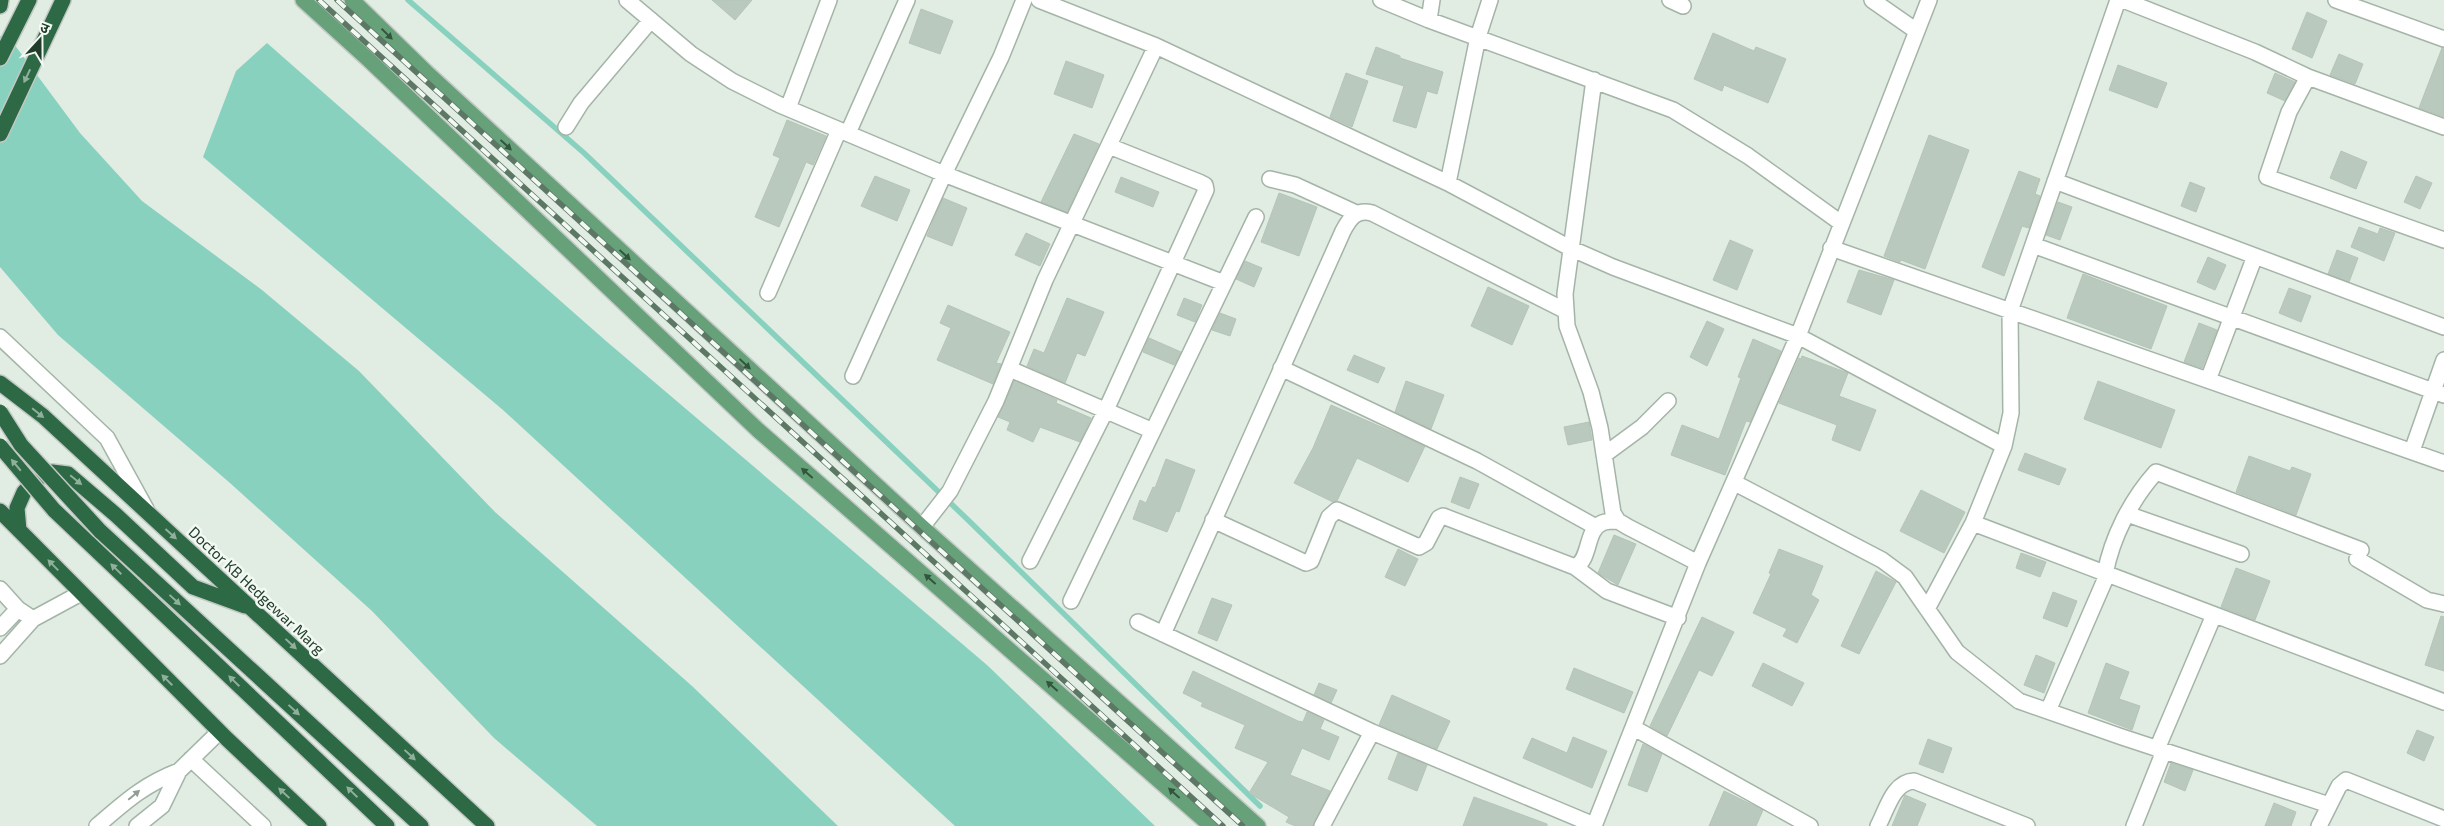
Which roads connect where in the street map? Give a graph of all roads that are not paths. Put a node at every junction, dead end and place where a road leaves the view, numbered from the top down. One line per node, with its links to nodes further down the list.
1 (1, 0): 19 (highway)
2 (30, 0): 26 (highway)
3 (62, 0): 33 (highway, one-way to 33)
4 (303, 0): 119 (main road, one-way to 4)
5 (352, 0): 80 (main road, one-way to 80)
6 (627, 0): 20 (street)
7 (829, 0): 29 (street)
8 (907, 0): 32 (street)
9 (1024, 0): 35 (street)
10 (1039, 0): 25 (street)
11 (1381, 0): 21 (street)
12 (1432, 0): 21 (street)
13 (1490, 0): 23 (street)
14 (1872, 0): 22 (street)
15 (1928, 0): 22 (street)
16 (2118, 0): 37 (street)
17 (2123, 0): 27 (street)
18 (2336, 0): 24 (street)
19 (0, 6)
20 (651, 20): 29 (street); 30 (street)
21 (1429, 20): 23 (street)
22 (1915, 30): 41 (street)
23 (1478, 37): 28 (street); 38 (street)
24 (2444, 39)
25 (1156, 46): 34 (street); 38 (street)
26 (0, 58)
27 (2308, 77): 31 (street); 43 (street)
28 (1594, 80): 41 (street); 45 (street)
29 (788, 108): 32 (street)
30 (566, 127)
31 (2444, 127)
32 (843, 132): 35 (street); 50 (street)
33 (0, 134)
34 (1109, 146): 42 (street); 48 (street)
35 (944, 174): 42 (street); 60 (street)
36 (1270, 179): 39 (street)
37 (2055, 181): 44 (street); 47 (street)
38 (1448, 184): 45 (street)
39 (1356, 213): 51 (street); 58 (street)
40 (1256, 217): 49 (street)
41 (1841, 223): 46 (street)
42 (1072, 224): 48 (street); 59 (street)
43 (2444, 240)
44 (2033, 245): 52 (street); 53 (street)
45 (1570, 248): 51 (street); 55 (street)
46 (1831, 248): 52 (street); 55 (street)
47 (2254, 256): 53 (street); 54 (street)
48 (1172, 264): 49 (street); 65 (street)
49 (1224, 284): 67 (street)
50 (768, 293)
51 (1564, 310): 71 (street)
52 (2010, 311): 61 (street); 69 (street)
53 (2232, 317): 61 (street); 63 (street)
54 (2444, 327)
55 (1798, 336): 69 (street); 73 (street)
56 (0, 337): 76 (street)
57 (2444, 360): 63 (street)
58 (1281, 368): 77 (street); 81 (street)
59 (1010, 369): 65 (street); 80 (street)
60 (854, 376)
61 (2208, 380): 70 (street)
62 (0, 383): 76 (highway, Doctor KB Hedgewar Marg, one-way to 76)
63 (2439, 393): 70 (street)
64 (1668, 401): 71 (street)
65 (1106, 410): 67 (street); 84 (street)
66 (0, 412): 117 (highway, one-way to 117, bridge)
67 (1153, 431): 90 (street)
68 (0, 446): 116 (highway, one-way to 68, bridge)
69 (2004, 446): 79 (street)
70 (2412, 451): 72 (street)
71 (1604, 455): 78 (street)
72 (2444, 463)
73 (1734, 483): 85 (street); 94 (street)
74 (0, 511): 82 (highway)
75 (2128, 514): 83 (street); 87 (street); 91 (street)
76 (149, 515): 93 (highway, Doctor KB Hedgewar Marg, one-way to 93)
77 (1213, 520): 86 (street); 100 (street)
78 (1618, 521): 81 (street); 85 (street)
79 (1973, 523): 87 (street); 94 (street)
80 (922, 527): 120 (main road)
81 (1596, 527): 86 (street)
82 (19, 530): 89 (highway, one-way to 82); 93 (highway, one-way to 93)
83 (2241, 554)
84 (1030, 561)
85 (1698, 563): 96 (street)
86 (1575, 567): 96 (street)
87 (2106, 574): 95 (street); 103 (street)
88 (0, 589): 92 (street)
89 (81, 593): 97 (street); 105 (highway, one-way to 89)
90 (1071, 600)
91 (2444, 604)
92 (18, 609): 97 (street); 99 (street)
93 (253, 609): 118 (highway, Doctor KB Hedgewar Marg, one-way to 118)
94 (1927, 609): 103 (street)
95 (2214, 614): 102 (street); 107 (street)
96 (1678, 618): 104 (street)
97 (33, 619): 101 (street)
98 (1138, 622): 100 (street)
99 (0, 628)
100 (1163, 634): 106 (street)
101 (0, 656)
102 (2444, 702)
103 (2048, 711): 107 (street)
104 (1634, 728): 122 (street); 123 (street)
105 (219, 732): 108 (street); 115 (highway, one-way to 105)
106 (1372, 732): 121 (street); 122 (street)
107 (2161, 750): 110 (street); 126 (street)
108 (191, 759): 109 (street); 114 (street)
109 (179, 771): 112 (street, one-way to 109); 113 (street)
110 (2329, 805): 111 (street); 127 (street)
111 (2444, 819)
112 (97, 826)
113 (137, 826)
114 (263, 826)
115 (320, 826)
116 (387, 826)
117 (421, 826)
118 (487, 826)
119 (1210, 826)
120 (1258, 826)
121 (1322, 826)
122 (1594, 826)
123 (1810, 826)
124 (1878, 826): 125 (street)
125 (2027, 826)
126 (2134, 826)
127 (2319, 826)

